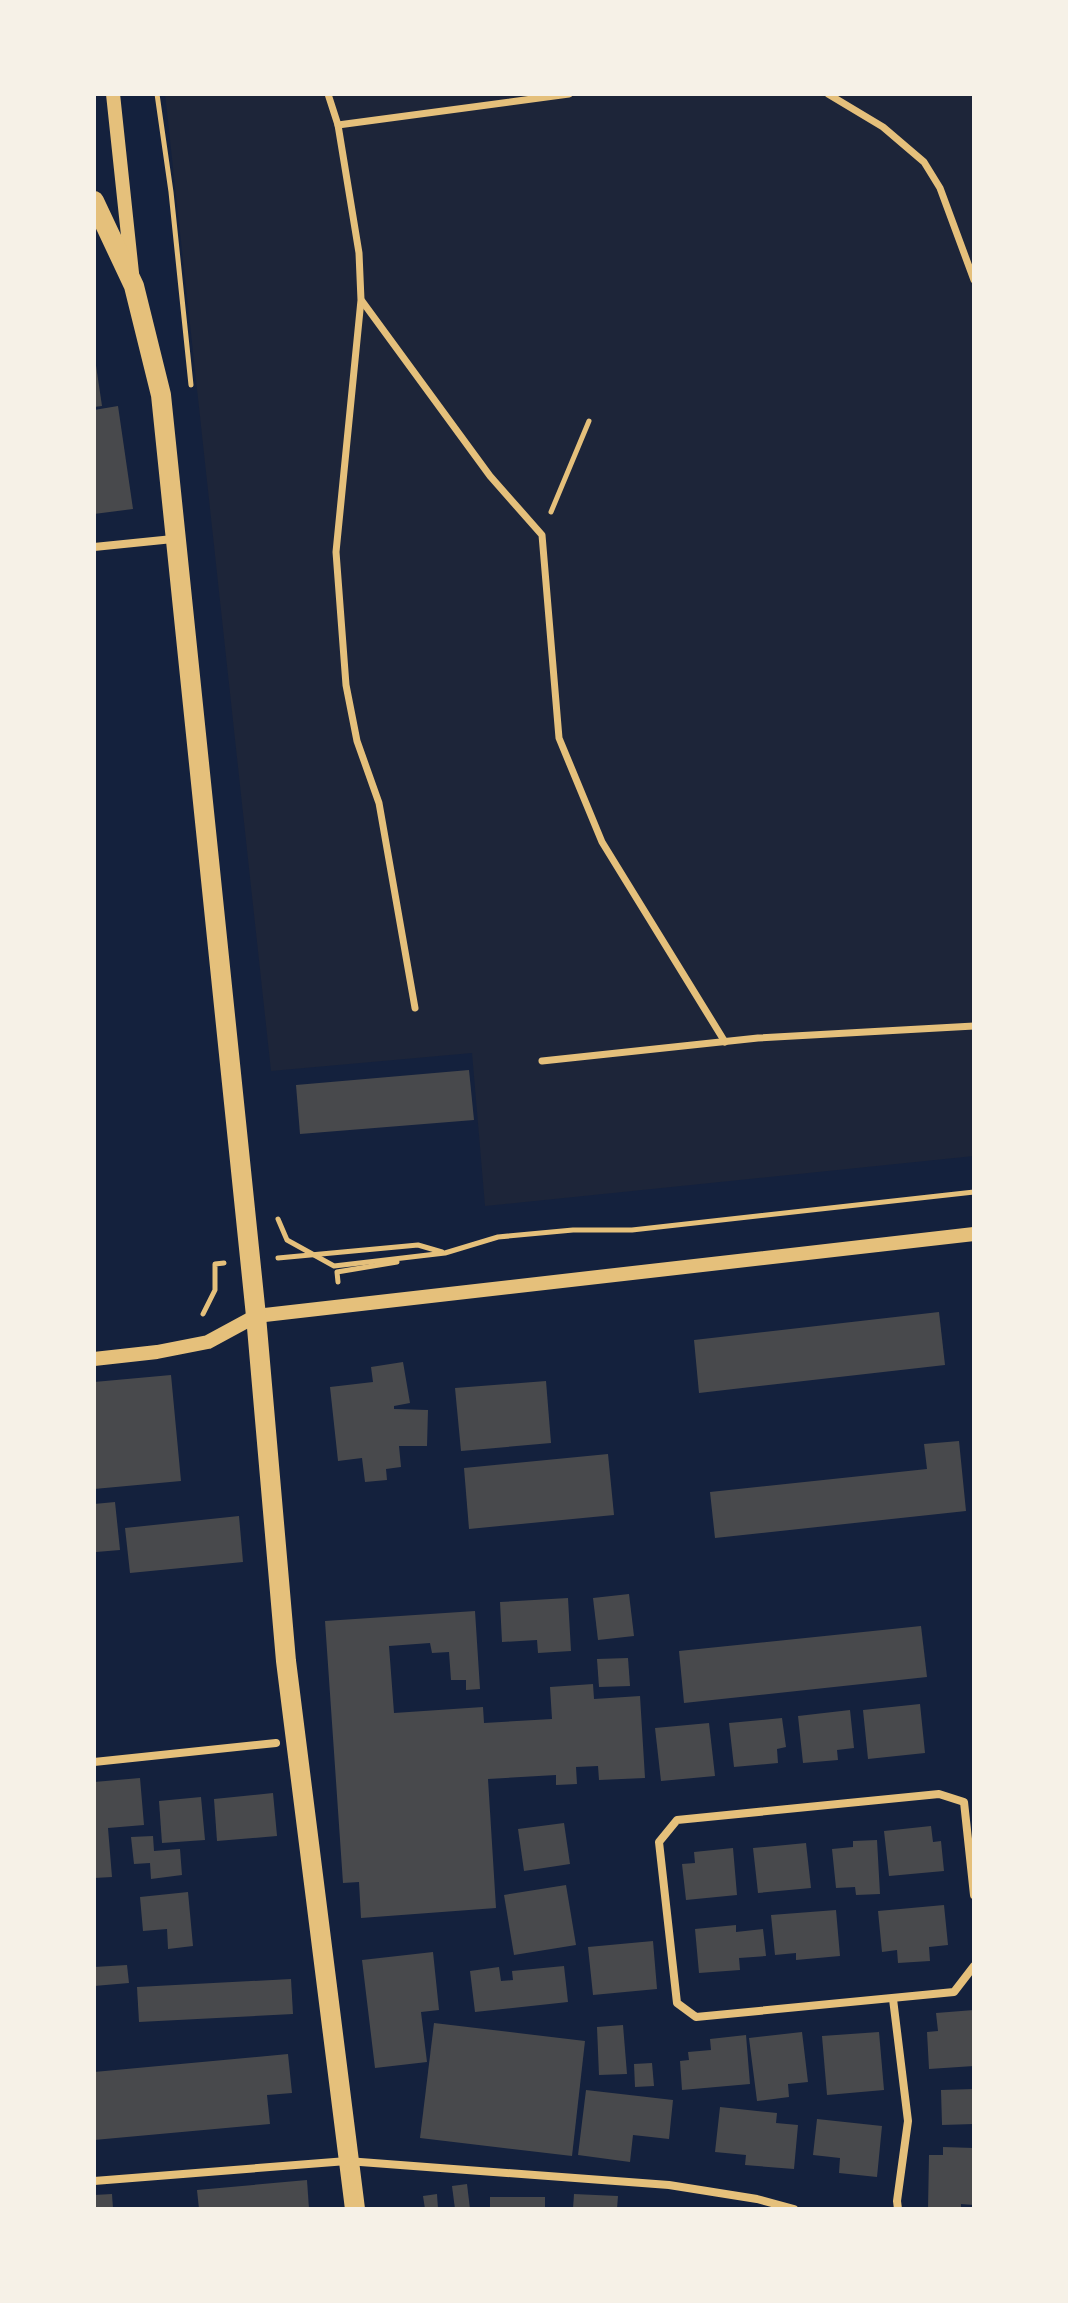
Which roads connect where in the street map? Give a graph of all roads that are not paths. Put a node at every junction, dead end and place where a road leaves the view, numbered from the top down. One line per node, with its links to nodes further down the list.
1 (113, 94): 8 (street)
2 (328, 94): 5 (street)
3 (569, 94): 5 (street)
4 (828, 94): 7 (street)
5 (338, 125): 9 (street)
6 (94, 201): 8 (main road)
7 (974, 280)
8 (134, 286): 10 (main road)
9 (361, 300): 12 (street); 14 (street)
10 (174, 539): 11 (street); 17 (main road)
11 (94, 547)
12 (415, 1008)
13 (974, 1026): 14 (street)
14 (725, 1042): 15 (street)
15 (542, 1061)
16 (974, 1234): 17 (street)
17 (256, 1316): 18 (street); 24 (main road)
18 (94, 1359)
19 (276, 1743): 20 (street)
20 (94, 1762)
21 (974, 1895): 23 (street)
22 (974, 1966): 23 (street)
23 (893, 1999): 28 (street)
24 (347, 2161): 25 (street); 26 (main road); 27 (street)
25 (94, 2181)
26 (355, 2209)
27 (794, 2209)
28 (898, 2209)

